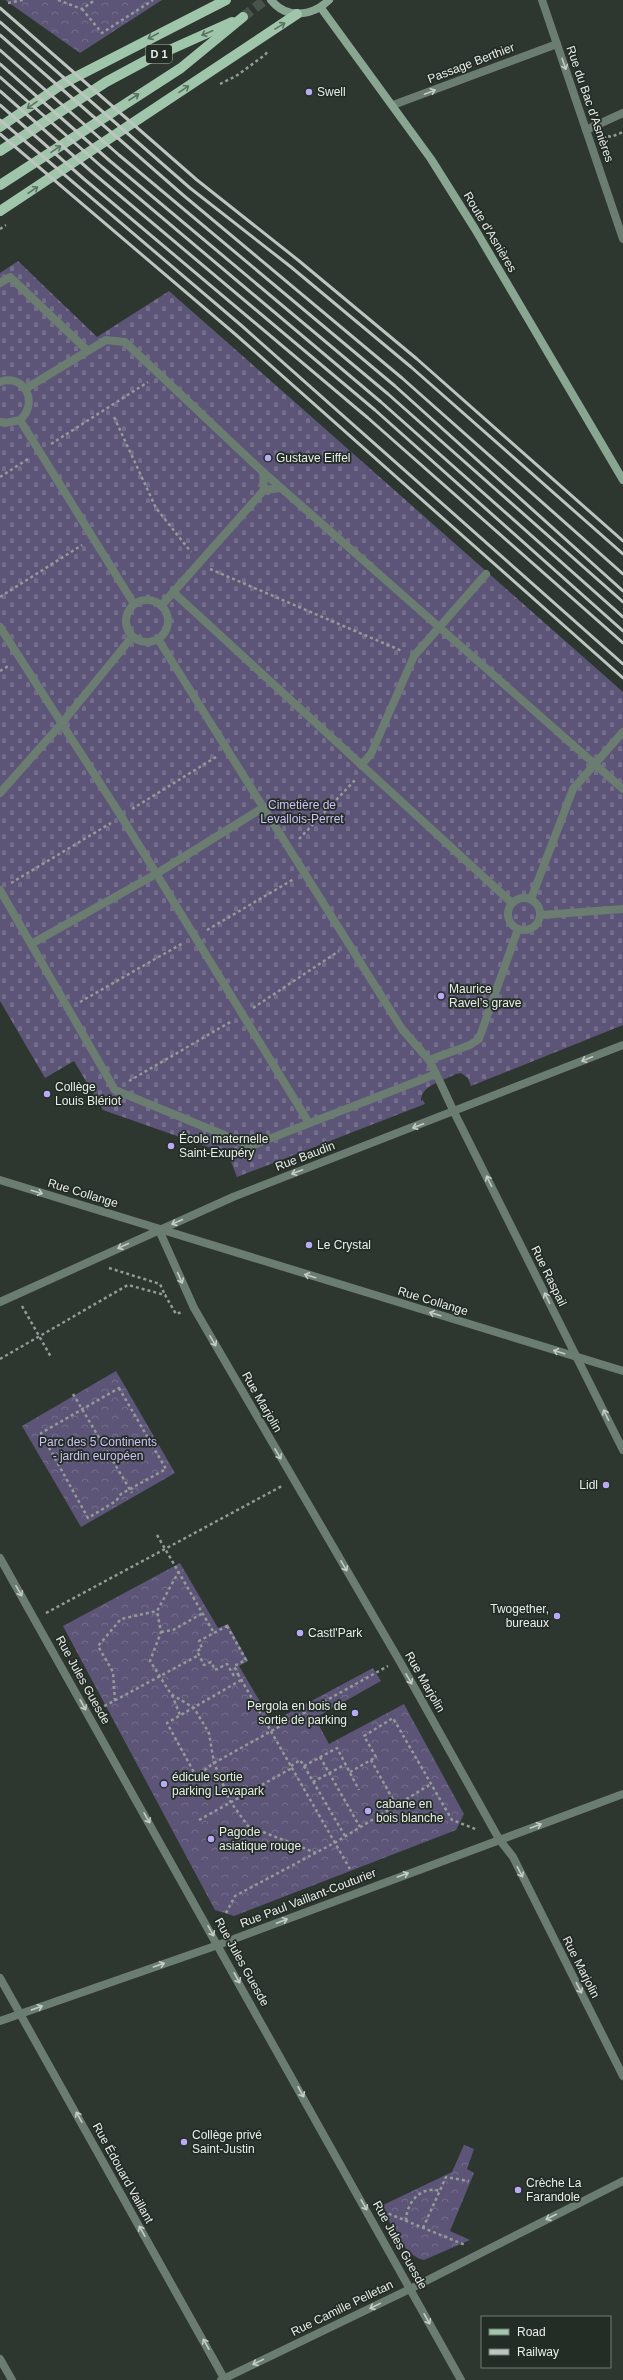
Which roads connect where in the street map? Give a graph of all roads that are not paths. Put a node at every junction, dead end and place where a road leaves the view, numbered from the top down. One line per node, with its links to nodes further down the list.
1 (226, 0): 10 (main road, D 1, one-way to 10)
2 (271, 0): 6 (main road)
3 (329, 0): 5 (main road)
4 (542, 0): 7 (street, Rue du Bac d’Asnières)
5 (322, 8): 6 (main road); 8 (main road, Route d'Asnières)
6 (297, 14): 14 (main road, one-way to 6)
7 (557, 44): 8 (street, Passage Berthier, one-way to 7); 11 (street, Rue du Bac d’Asnières, one-way to 11)
8 (393, 105): 23 (main road, Route d'Asnières)
9 (623, 113): 11 (street)
10 (0, 127)
11 (586, 130): 15 (street, Rue du Bac d’Asnières)
12 (0, 151): 13 (main road, D 1, one-way to 12)
13 (0, 185)
14 (0, 211)
15 (623, 239)
16 (0, 283): 17 (street)
17 (87, 350): 19 (street); 22 (street)
18 (0, 382): 19 (street)
19 (25, 389): 20 (street)
20 (20, 420): 21 (street); 28 (street)
21 (0, 422)
22 (263, 472): 24 (street); 25 (street)
23 (623, 480)
24 (281, 488): 25 (street); 31 (street)
25 (264, 490): 27 (street)
26 (486, 574): 31 (street)
27 (173, 592): 29 (street); 37 (street)
28 (134, 604): 29 (street); 32 (street)
29 (161, 606): 33 (street)
30 (0, 627): 34 (street)
31 (439, 627): 36 (street); 37 (street)
32 (132, 637): 33 (street); 34 (street)
33 (158, 639): 40 (street, Rue Raspail)
34 (62, 723): 39 (street); 41 (street)
35 (623, 732): 36 (street)
36 (594, 764): 38 (street); 43 (street)
37 (364, 767): 44 (street)
38 (623, 789)
39 (0, 793)
40 (264, 807): 41 (street); 50 (street, Rue Raspail)
41 (156, 874): 48 (street); 53 (street)
42 (0, 890): 48 (street)
43 (531, 899): 44 (street); 46 (street)
44 (512, 903): 47 (street)
45 (623, 909): 46 (street)
46 (541, 915): 47 (street)
47 (518, 929): 50 (street)
48 (32, 944): 53 (street)
49 (623, 1045): 52 (street, Rue Baudin, one-way to 52)
50 (429, 1060): 51 (street, Rue Raspail)
51 (438, 1078): 52 (street, Rue Raspail); 53 (street)
52 (454, 1112): 55 (street, Rue Baudin, one-way to 55); 57 (street, Rue Raspail, one-way to 52)
53 (309, 1123)
54 (0, 1180): 55 (street, Rue Collange, one-way to 55)
55 (159, 1230): 56 (street, Rue Baudin, one-way to 56); 57 (street, Rue Collange, one-way to 55); 62 (street, Rue Marjolin, one-way to 62)
56 (0, 1302)
57 (577, 1358): 58 (street, Rue Collange); 59 (street, Rue Raspail, one-way to 57)
58 (623, 1371)
59 (623, 1450)
60 (0, 1558): 63 (street, Rue Jules Guesde, one-way to 63)
61 (623, 1794): 62 (street, Rue Paul Vaillant-Couturier, one-way to 61)
62 (500, 1839): 63 (street, Rue Paul Vaillant-Couturier, one-way to 62); 67 (street, Rue Marjolin, one-way to 67)
63 (218, 1944): 65 (street, Rue Paul Vaillant-Couturier, one-way to 63); 69 (street, Rue Jules Guesde, one-way to 69)
64 (0, 1978): 65 (street, Rue Édouard Vaillant)
65 (21, 2014): 66 (street, Rue Paul Vaillant-Couturier); 71 (street, Rue Édouard Vaillant, one-way to 65)
66 (0, 2022)
67 (623, 2076)
68 (623, 2181): 69 (street, Rue Camille Pelletan, one-way to 69)
69 (410, 2289): 71 (street, Rue Camille Pelletan, one-way to 71); 73 (street, Rue Jules Guesde, one-way to 73)
70 (0, 2359): 72 (street)
71 (224, 2379)
72 (12, 2380)
73 (461, 2380)

